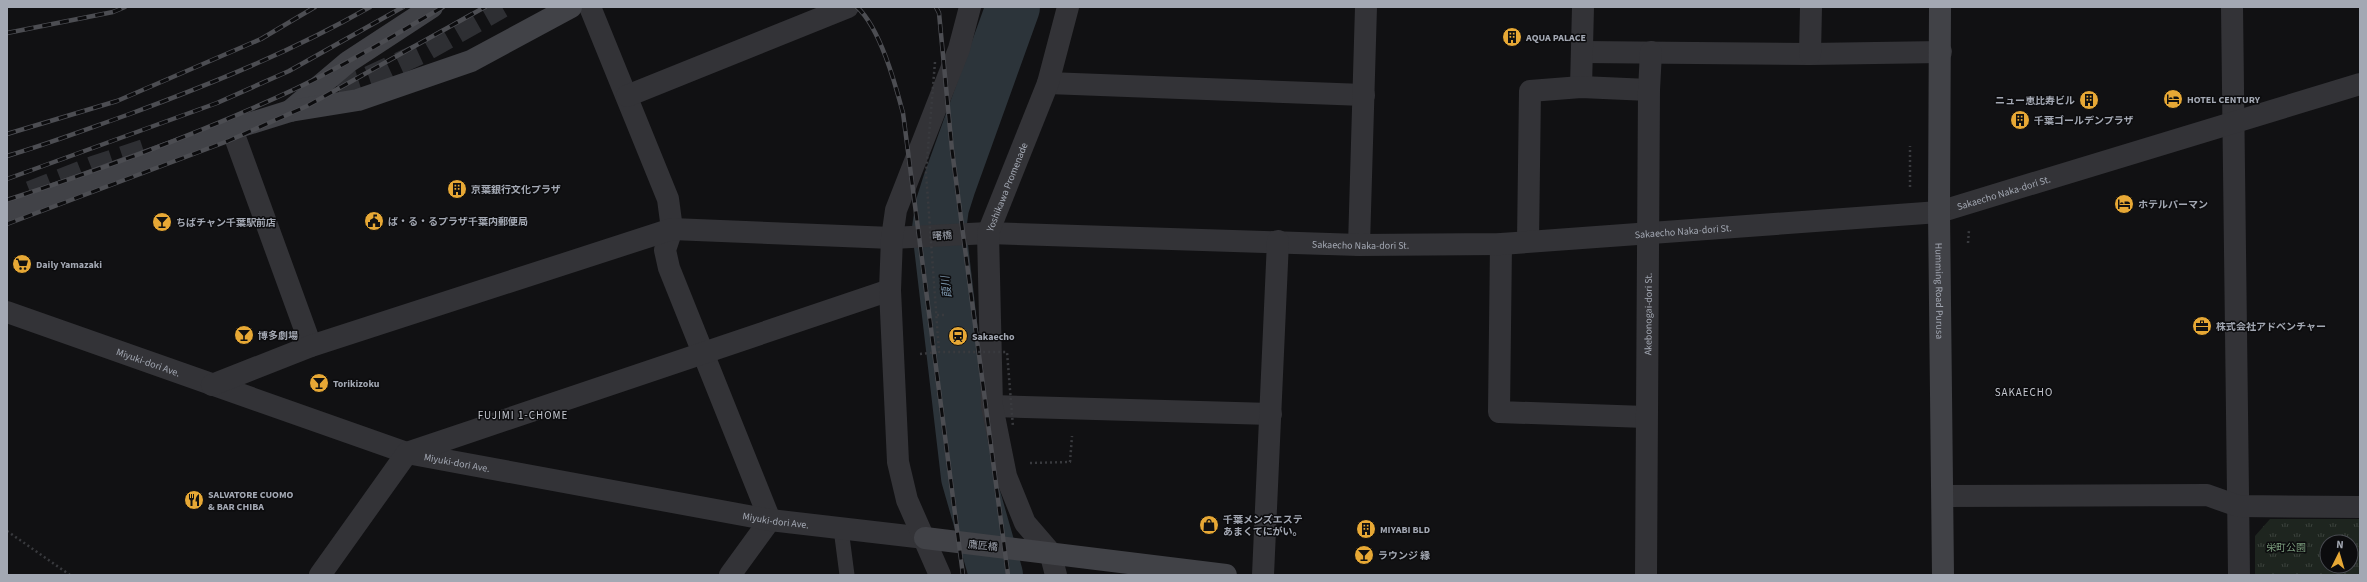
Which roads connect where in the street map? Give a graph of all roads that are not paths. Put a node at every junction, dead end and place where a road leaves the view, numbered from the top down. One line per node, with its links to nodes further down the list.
1 (432, 7): 22 (street)
2 (571, 7): 22 (street)
3 (590, 7): 21 (street)
4 (848, 7): 21 (street)
5 (970, 7): 30 (street)
6 (1068, 7): 16 (street, Yoshikawa Promenade)
7 (1366, 7): 20 (street)
8 (1582, 7): 12 (street)
9 (1811, 7): 15 (street)
10 (1940, 7): 14 (street, Humming Road Purusa)
11 (2232, 7): 23 (street)
12 (1582, 52): 13 (street); 18 (street)
13 (1651, 52): 15 (street); 19 (street, Akebonogai-dori St.)
14 (1941, 52): 15 (street); 26 (street, Humming Road Purusa)
15 (1810, 54)
16 (1048, 83): 20 (street); 28 (street, Yoshikawa Promenade)
17 (2360, 84): 23 (street, Sakaecho Naka-dori St.)
18 (1581, 87): 19 (street); 31 (street)
19 (1649, 90): 29 (street, Akebonogai-dori St.)
20 (1364, 95): 34 (street)
21 (627, 96): 27 (street)
22 (290, 111): 24 (street)
23 (2233, 123): 26 (street, Sakaecho Naka-dori St.); 45 (street)
24 (232, 129): 25 (street); 37 (street)
25 (7, 211)
26 (1939, 212): 29 (street, Sakaecho Naka-dori St.); 44 (street, Humming Road Purusa)
27 (672, 229): 30 (street, 曙橋); 37 (street); 38 (street)
28 (988, 233): 30 (street, 曙橋); 32 (street, Sakaecho Naka-dori St.); 40 (street, Yoshikawa Promenade)
29 (1648, 234): 31 (street, Sakaecho Naka-dori St.); 42 (street, Akebonogai-dori St.)
30 (892, 238): 35 (street)
31 (1528, 240): 33 (street, Sakaecho Naka-dori St.)
32 (1278, 241): 34 (street, Sakaecho Naka-dori St.); 41 (street)
33 (1500, 244): 34 (street, Sakaecho Naka-dori St.); 42 (street)
34 (1359, 245)
35 (890, 290): 38 (street); 49 (street)
36 (7, 312): 39 (street, Miyuki-dori Ave.)
37 (311, 346): 39 (street)
38 (702, 354): 43 (street); 47 (street)
39 (212, 385): 43 (street, Miyuki-dori Ave.)
40 (992, 406): 41 (street); 50 (street, Yoshikawa Promenade)
41 (1271, 414): 57 (street)
42 (1646, 417): 58 (street, Akebonogai-dori St.)
43 (407, 453): 47 (street, Miyuki-dori Ave.); 51 (street)
44 (1943, 496): 45 (street); 59 (street, Humming Road Purusa)
45 (2238, 506): 46 (street); 60 (street)
46 (2360, 507)
47 (770, 520): 48 (street, Miyuki-dori Ave.); 52 (street)
48 (841, 529): 49 (street, Miyuki-dori Ave.); 53 (lane)
49 (925, 538): 50 (street, 鷹匠橋); 54 (street)
50 (1050, 552): 55 (street, Yoshikawa Promenade); 56 (street, 鷹匠橋)
51 (328, 572)
52 (730, 575)
53 (847, 575)
54 (940, 575)
55 (1056, 575)
56 (1226, 575)
57 (1263, 575)
58 (1646, 575)
59 (1943, 575)
60 (2239, 575)

